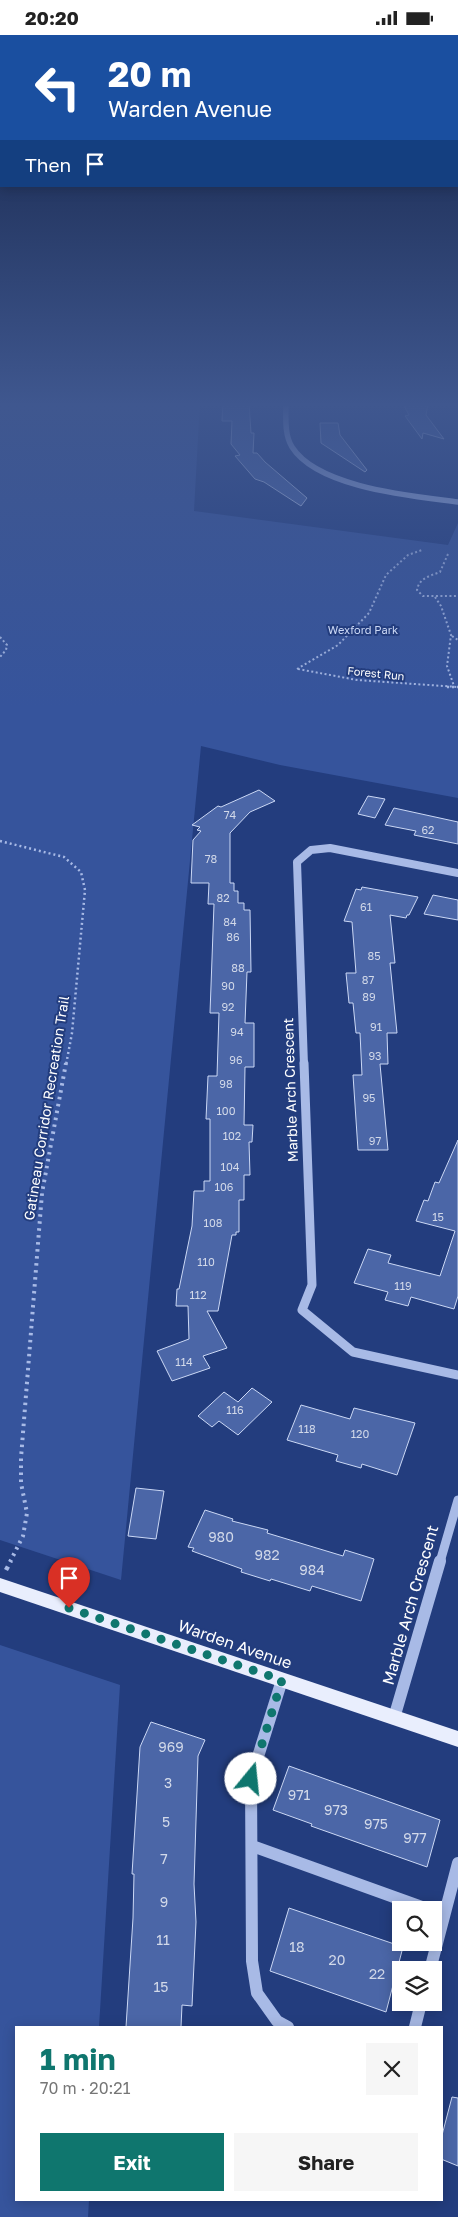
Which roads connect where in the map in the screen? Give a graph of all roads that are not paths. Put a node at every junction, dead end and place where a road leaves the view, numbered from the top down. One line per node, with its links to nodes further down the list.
1 (458, 873): 2 (street, Marble Arch Crescent)
2 (458, 1375)
3 (458, 1500): 6 (street, Marble Arch Crescent)
4 (2, 1578): 5 (main road, Warden Avenue)
5 (282, 1680): 6 (main road, Warden Avenue); 8 (street)
6 (394, 1718): 7 (main road, Warden Avenue)
7 (458, 1739)
8 (252, 1846): 10 (street); 13 (street)
9 (458, 1863): 11 (street)
10 (405, 1901)
11 (442, 1905)
12 (419, 2011): 14 (street)
13 (286, 2026)
14 (415, 2026)

